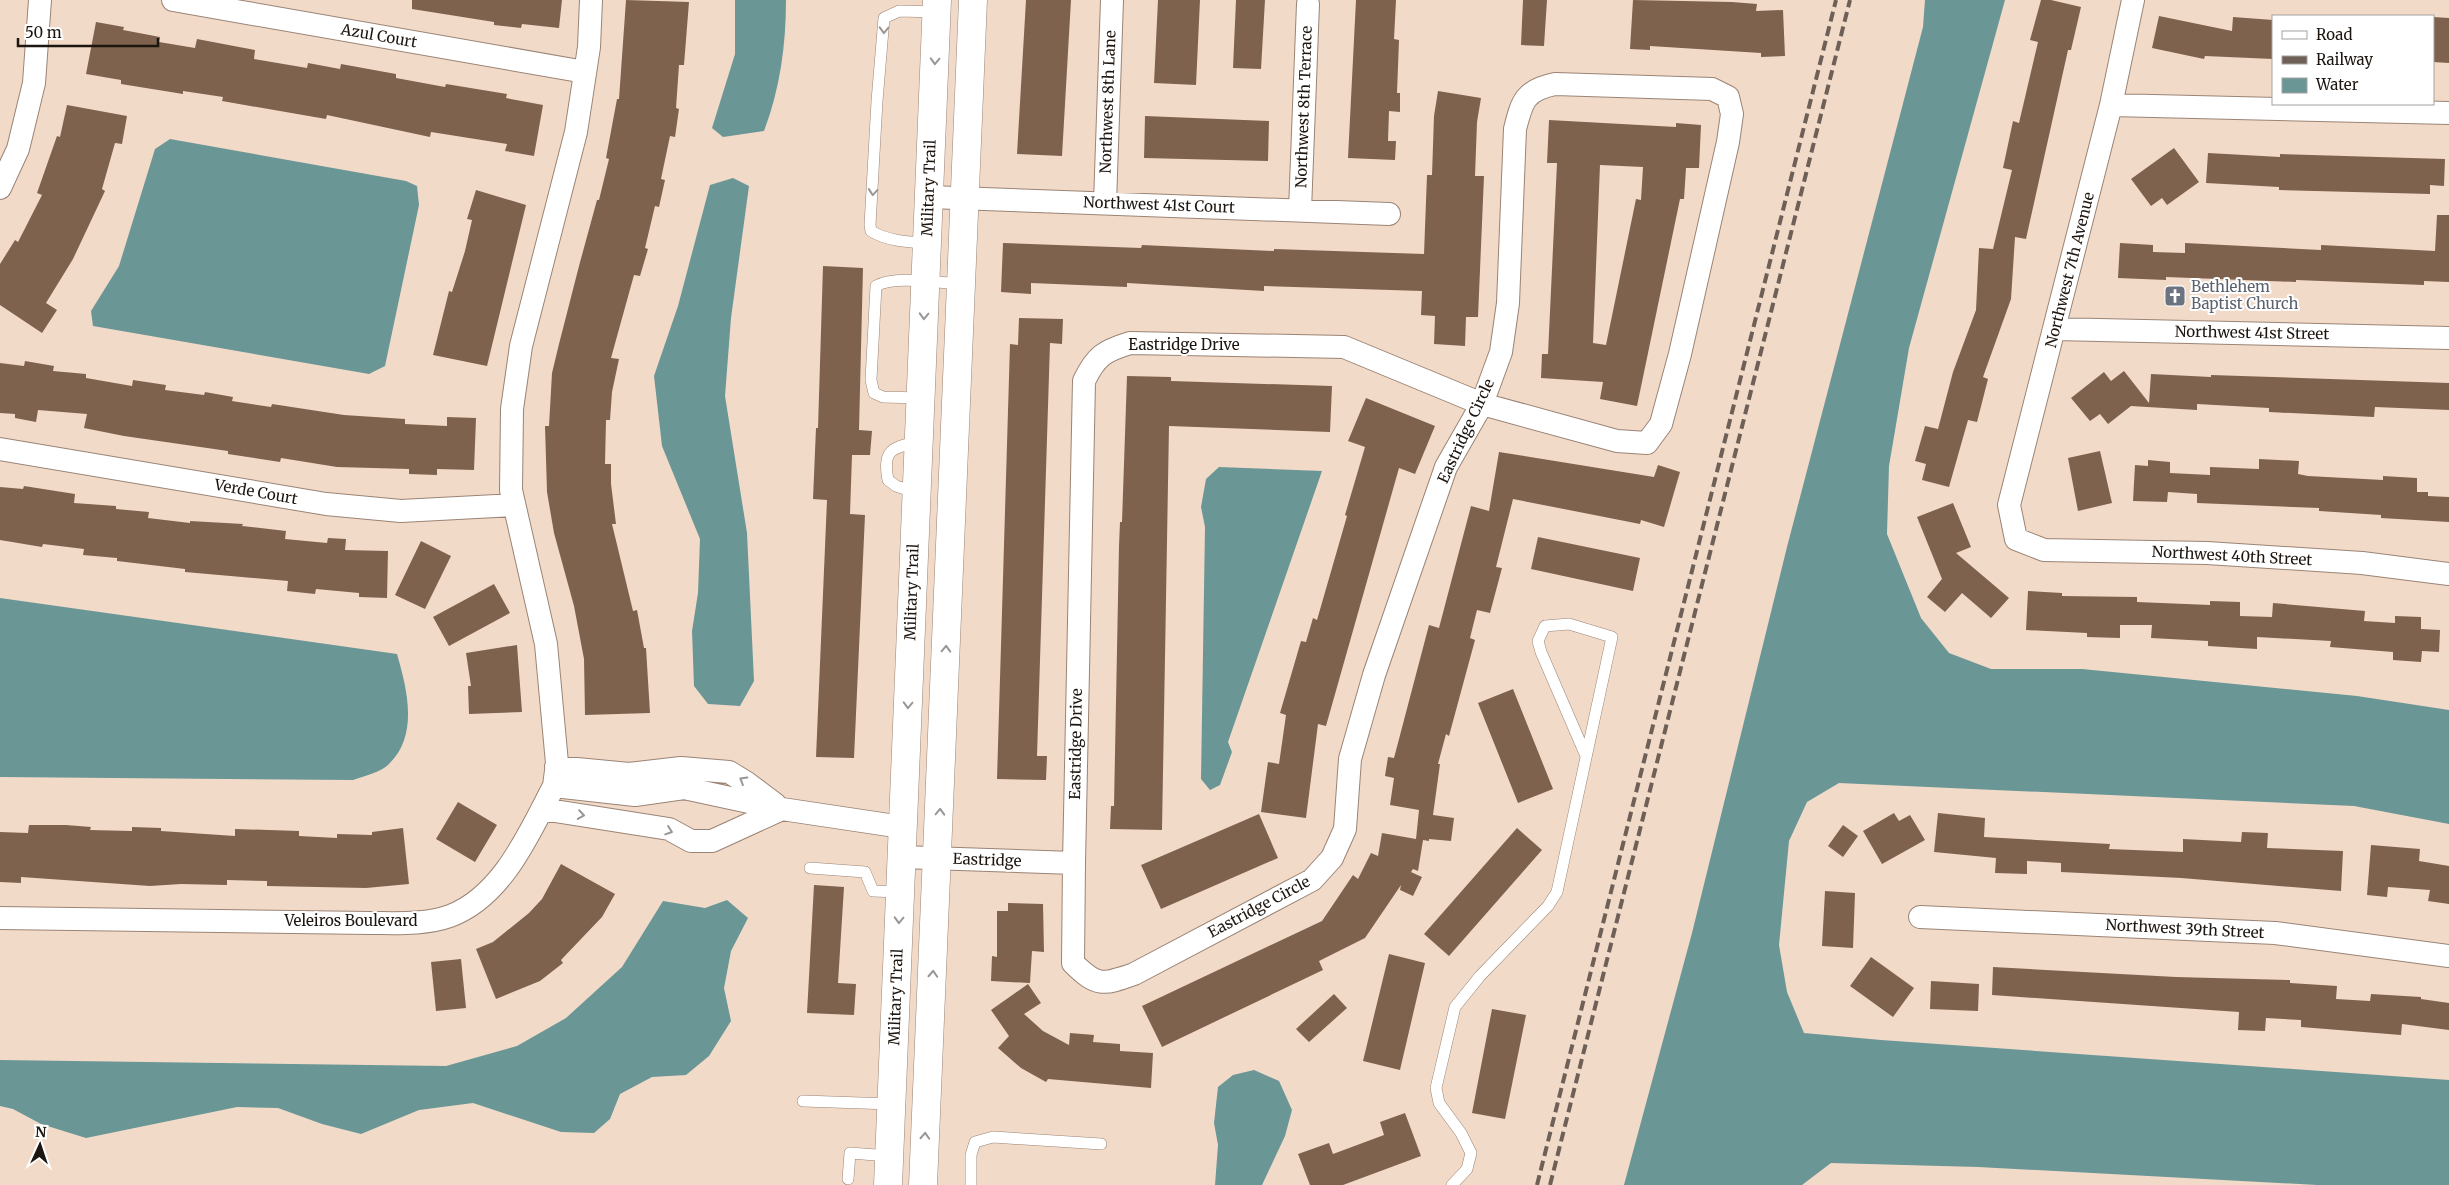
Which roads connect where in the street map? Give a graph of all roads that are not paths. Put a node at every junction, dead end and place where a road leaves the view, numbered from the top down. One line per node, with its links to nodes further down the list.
1 (40, 0): 12 (street)
2 (173, 0): 9 (street, Azul Court)
3 (591, 0): 9 (street)
4 (973, 0): 14 (street)
5 (1112, 0): 15 (street, Northwest 8th Lane)
6 (2134, 0): 10 (street, Northwest 7th Avenue)
7 (1308, 4): 16 (street, Northwest 8th Terrace)
8 (937, 6): 13 (street, Military Trail, one-way to 13); 18 (lane, one-way to 18)
9 (585, 72): 27 (street)
10 (2111, 106): 11 (street); 21 (street, Northwest 7th Avenue)
11 (2449, 112)
12 (0, 188)
13 (929, 197): 14 (street, Northwest 41st Court); 18 (street, Military Trail)
14 (964, 199): 15 (street, Northwest 41st Court); 20 (street)
15 (1105, 203): 16 (street, Northwest 41st Court)
16 (1300, 210): 17 (street, Northwest 41st Court)
17 (1389, 214)
18 (927, 243): 19 (street, Military Trail)
19 (925, 282): 20 (lane); 23 (street, Military Trail, one-way to 23); 23 (lane)
20 (961, 284): 36 (street, one-way to 20)
21 (2055, 329): 22 (street, Northwest 41st Street); 28 (street, Northwest 7th Avenue)
22 (2449, 338)
23 (920, 398): 34 (street, Military Trail, one-way to 34)
24 (1482, 404): 25 (street, Eastridge Drive); 25 (street, Eastridge Circle); 37 (street, Eastridge Circle); 37 (street, Eastridge Drive)
25 (1647, 443)
26 (0, 449): 27 (street, Verde Court)
27 (514, 505): 31 (street)
28 (2016, 539): 29 (street, Northwest 40th Street)
29 (2449, 574)
30 (1586, 756): 30 (lane); 51 (lane)
31 (555, 777): 32 (street, Veleiros Boulevard); 33 (street)
32 (542, 808): 33 (street, one-way to 33); 41 (street, Veleiros Boulevard)
33 (782, 809): 34 (street)
34 (902, 827): 35 (street, Military Trail)
35 (901, 857): 36 (street, Eastridge); 39 (street, Military Trail)
36 (938, 858): 37 (street, Eastridge); 49 (street, one-way to 36)
37 (1074, 863)
38 (810, 868): 39 (lane)
39 (900, 892): 44 (street, Military Trail, one-way to 44)
40 (1920, 917): 42 (street, Northwest 39th Street)
41 (0, 918)
42 (2449, 956)
43 (803, 1101): 44 (lane)
44 (891, 1104): 46 (street, Military Trail)
45 (1101, 1144): 50 (lane)
46 (889, 1156): 47 (lane); 48 (street, Military Trail)
47 (848, 1179)
48 (888, 1185)
49 (923, 1185)
50 (971, 1185)
51 (1452, 1185)

